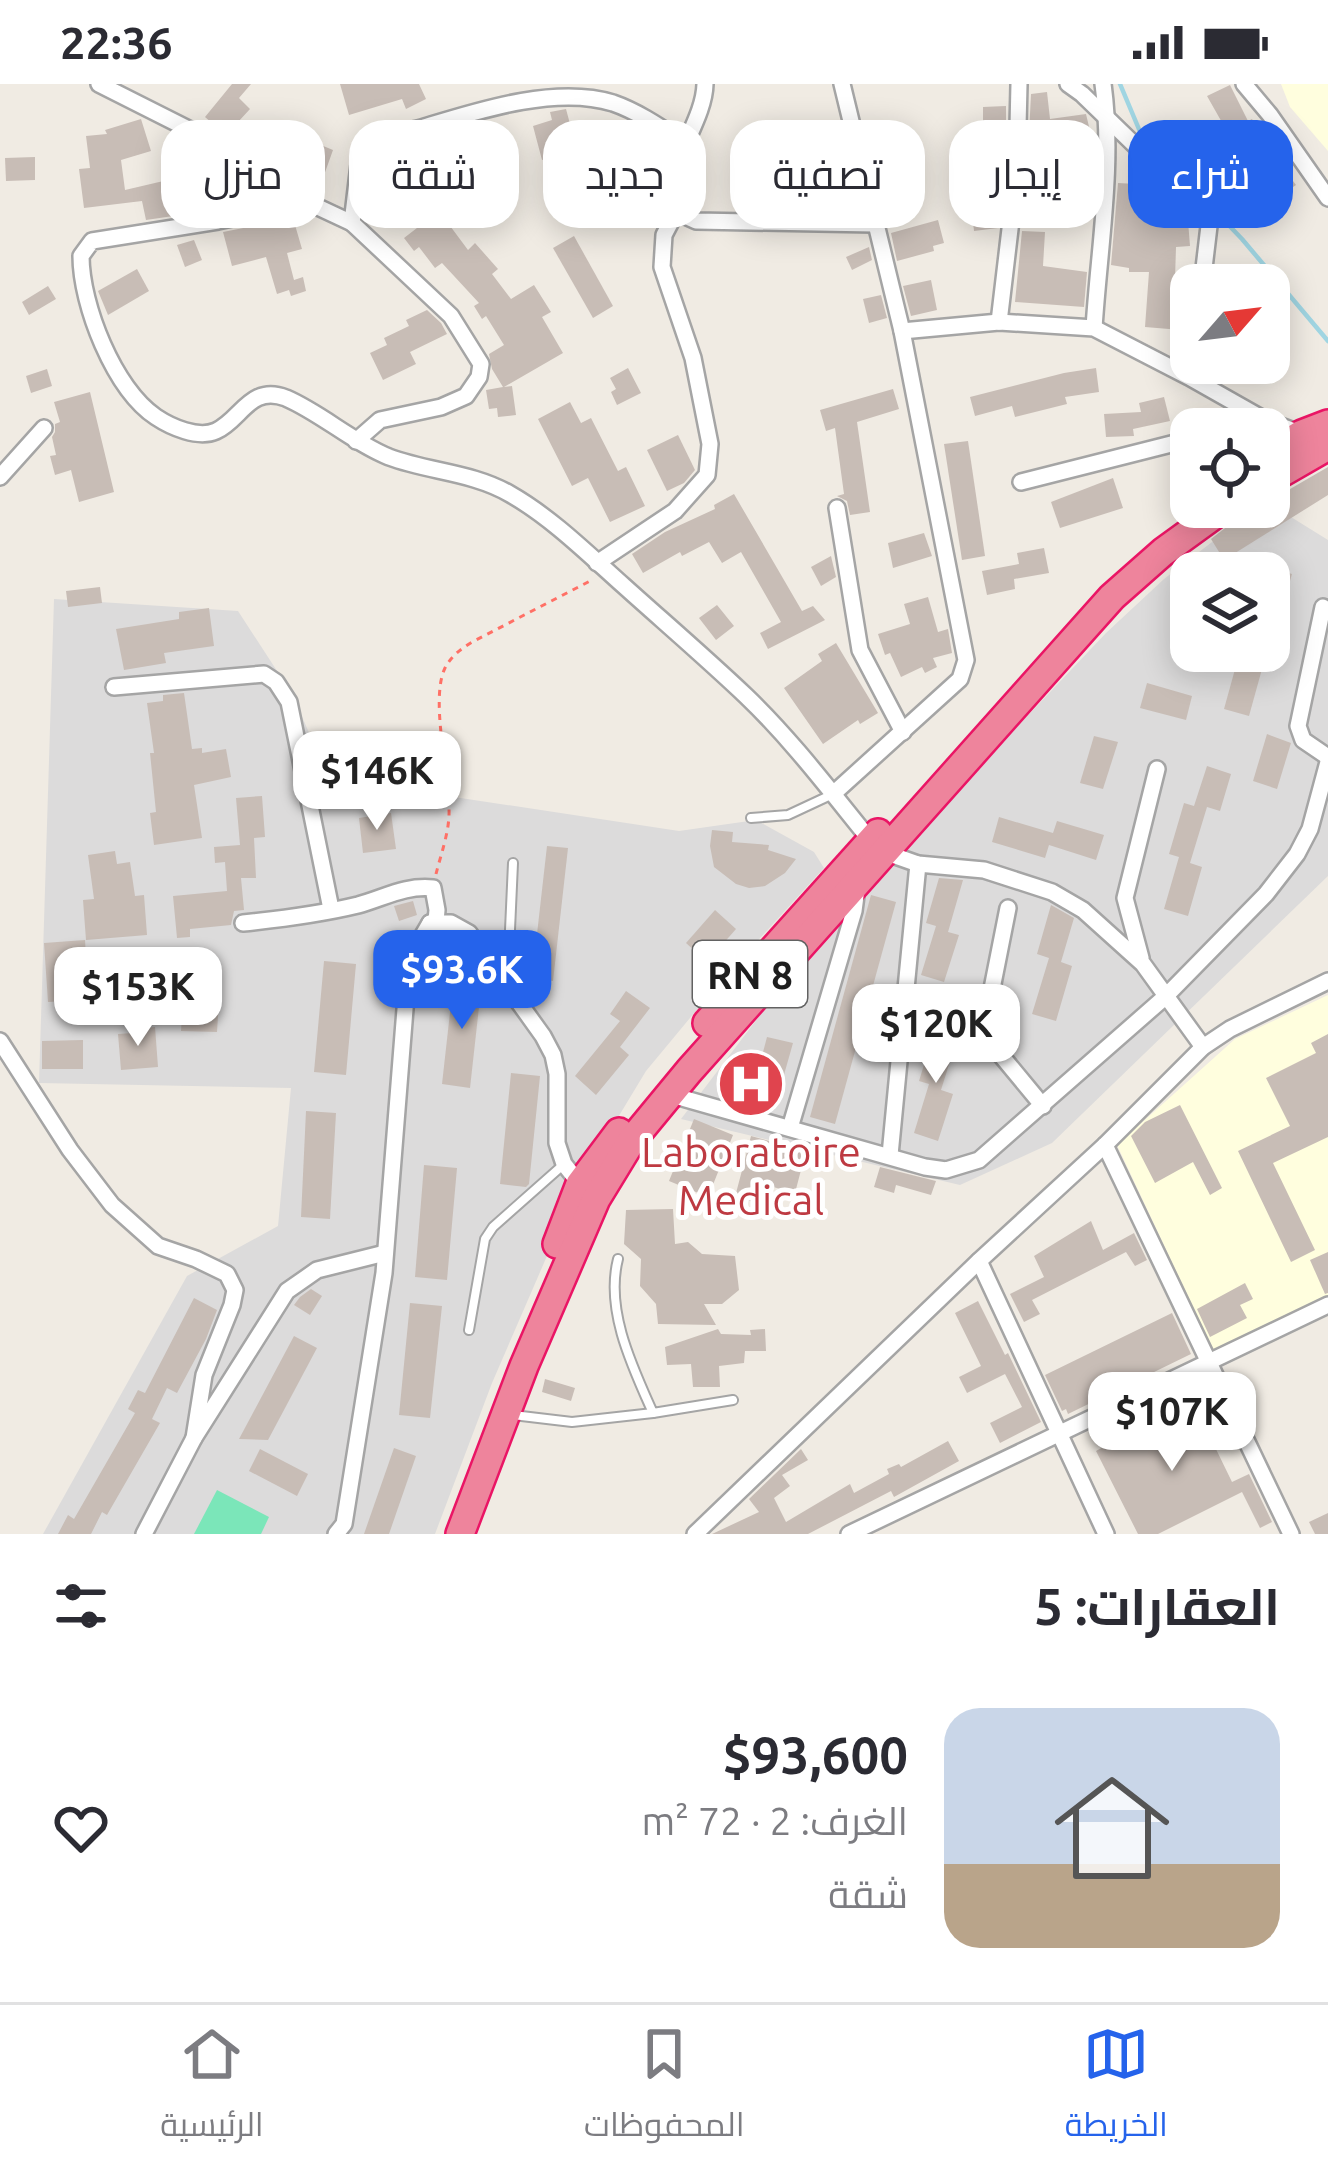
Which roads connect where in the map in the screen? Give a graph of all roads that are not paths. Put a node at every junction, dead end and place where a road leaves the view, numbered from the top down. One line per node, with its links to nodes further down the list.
1 (99, 84): 9 (street)
2 (705, 84): 12 (street)
3 (842, 84): 13 (street)
4 (1019, 84): 20 (street)
5 (1068, 84): 8 (street)
6 (1103, 84): 8 (street)
7 (1244, 84): 14 (street)
8 (1108, 118): 19 (street); 21 (street)
9 (170, 120)
10 (450, 120): 11 (street)
11 (647, 120)
12 (696, 120)
13 (850, 120)
14 (1328, 198)
15 (174, 228): 27 (street)
16 (357, 228): 27 (street)
17 (668, 228): 36 (street)
18 (875, 228): 22 (street)
19 (1204, 264)
20 (999, 322): 21 (street); 22 (street)
21 (1094, 328): 23 (street)
22 (902, 331): 39 (street)
23 (1170, 361)
24 (1211, 384): 25 (street)
25 (1246, 408)
26 (44, 428): 31 (street)
27 (356, 441): 36 (street)
28 (1170, 444): 32 (street)
29 (1328, 446): 30 (highway)
30 (1290, 468)
31 (0, 477)
32 (1021, 482)
33 (837, 508): 39 (street)
34 (1170, 526): 44 (highway, RN 8)
35 (1196, 528): 44 (highway, RN 8)
36 (603, 567): 42 (street)
37 (1323, 607): 40 (street)
38 (114, 687): 49 (street)
39 (902, 731): 42 (street)
40 (1328, 759): 54 (street)
41 (1156, 769): 52 (street)
42 (833, 794): 43 (lane); 44 (street)
43 (752, 818)
44 (877, 846): 46 (street); 47 (highway, RN 8); 63 (highway, RN 8)
45 (513, 863): 55 (lane)
46 (918, 864): 52 (street); 62 (street)
47 (857, 884): 58 (highway, RN 8); 60 (street)
48 (1008, 908): 59 (street)
49 (331, 909): 50 (street); 51 (street)
50 (243, 923)
51 (430, 923): 55 (street); 64 (street)
52 (1143, 964): 54 (street)
53 (1328, 980): 57 (street)
54 (1165, 998): 57 (street); 59 (street)
55 (520, 1006): 63 (street)
56 (0, 1042): 74 (street)
57 (1203, 1047): 61 (street)
58 (668, 1094): 60 (street); 72 (highway, RN 8)
59 (1043, 1106): 62 (street)
60 (790, 1128): 62 (street)
61 (1105, 1145): 66 (street); 69 (street)
62 (890, 1155)
63 (572, 1174): 68 (lane); 77 (highway, RN 8)
64 (385, 1253): 74 (street); 76 (street)
65 (618, 1259): 71 (lane)
66 (979, 1261): 73 (street); 79 (street)
67 (1328, 1305): 69 (street)
68 (469, 1330)
69 (1208, 1363): 73 (street); 82 (street)
70 (733, 1400): 71 (lane)
71 (653, 1413): 72 (lane)
72 (506, 1414): 78 (highway, RN 8)
73 (1059, 1434): 80 (street); 81 (street)
74 (194, 1438): 75 (street)
75 (144, 1534)
76 (337, 1534)
77 (447, 1534)
78 (460, 1534)
79 (695, 1534)
80 (849, 1534)
81 (1106, 1534)
82 (1291, 1534)

